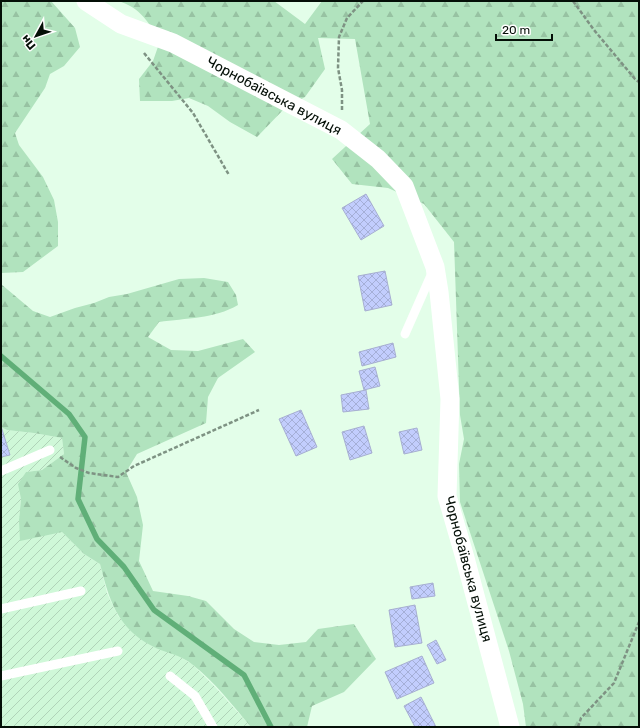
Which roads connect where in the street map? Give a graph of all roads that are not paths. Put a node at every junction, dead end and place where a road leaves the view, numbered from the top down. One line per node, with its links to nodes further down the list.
1 (86, 1): 2 (street, Чорнобаївська вулиця)
2 (436, 267): 3 (lane); 12 (street, Чорнобаївська вулиця)
3 (405, 334)
4 (50, 450): 5 (lane)
5 (1, 471)
6 (81, 592): 7 (lane)
7 (1, 609)
8 (118, 651): 9 (lane)
9 (1, 676)
10 (170, 676): 11 (lane)
11 (212, 727)
12 (510, 727)

